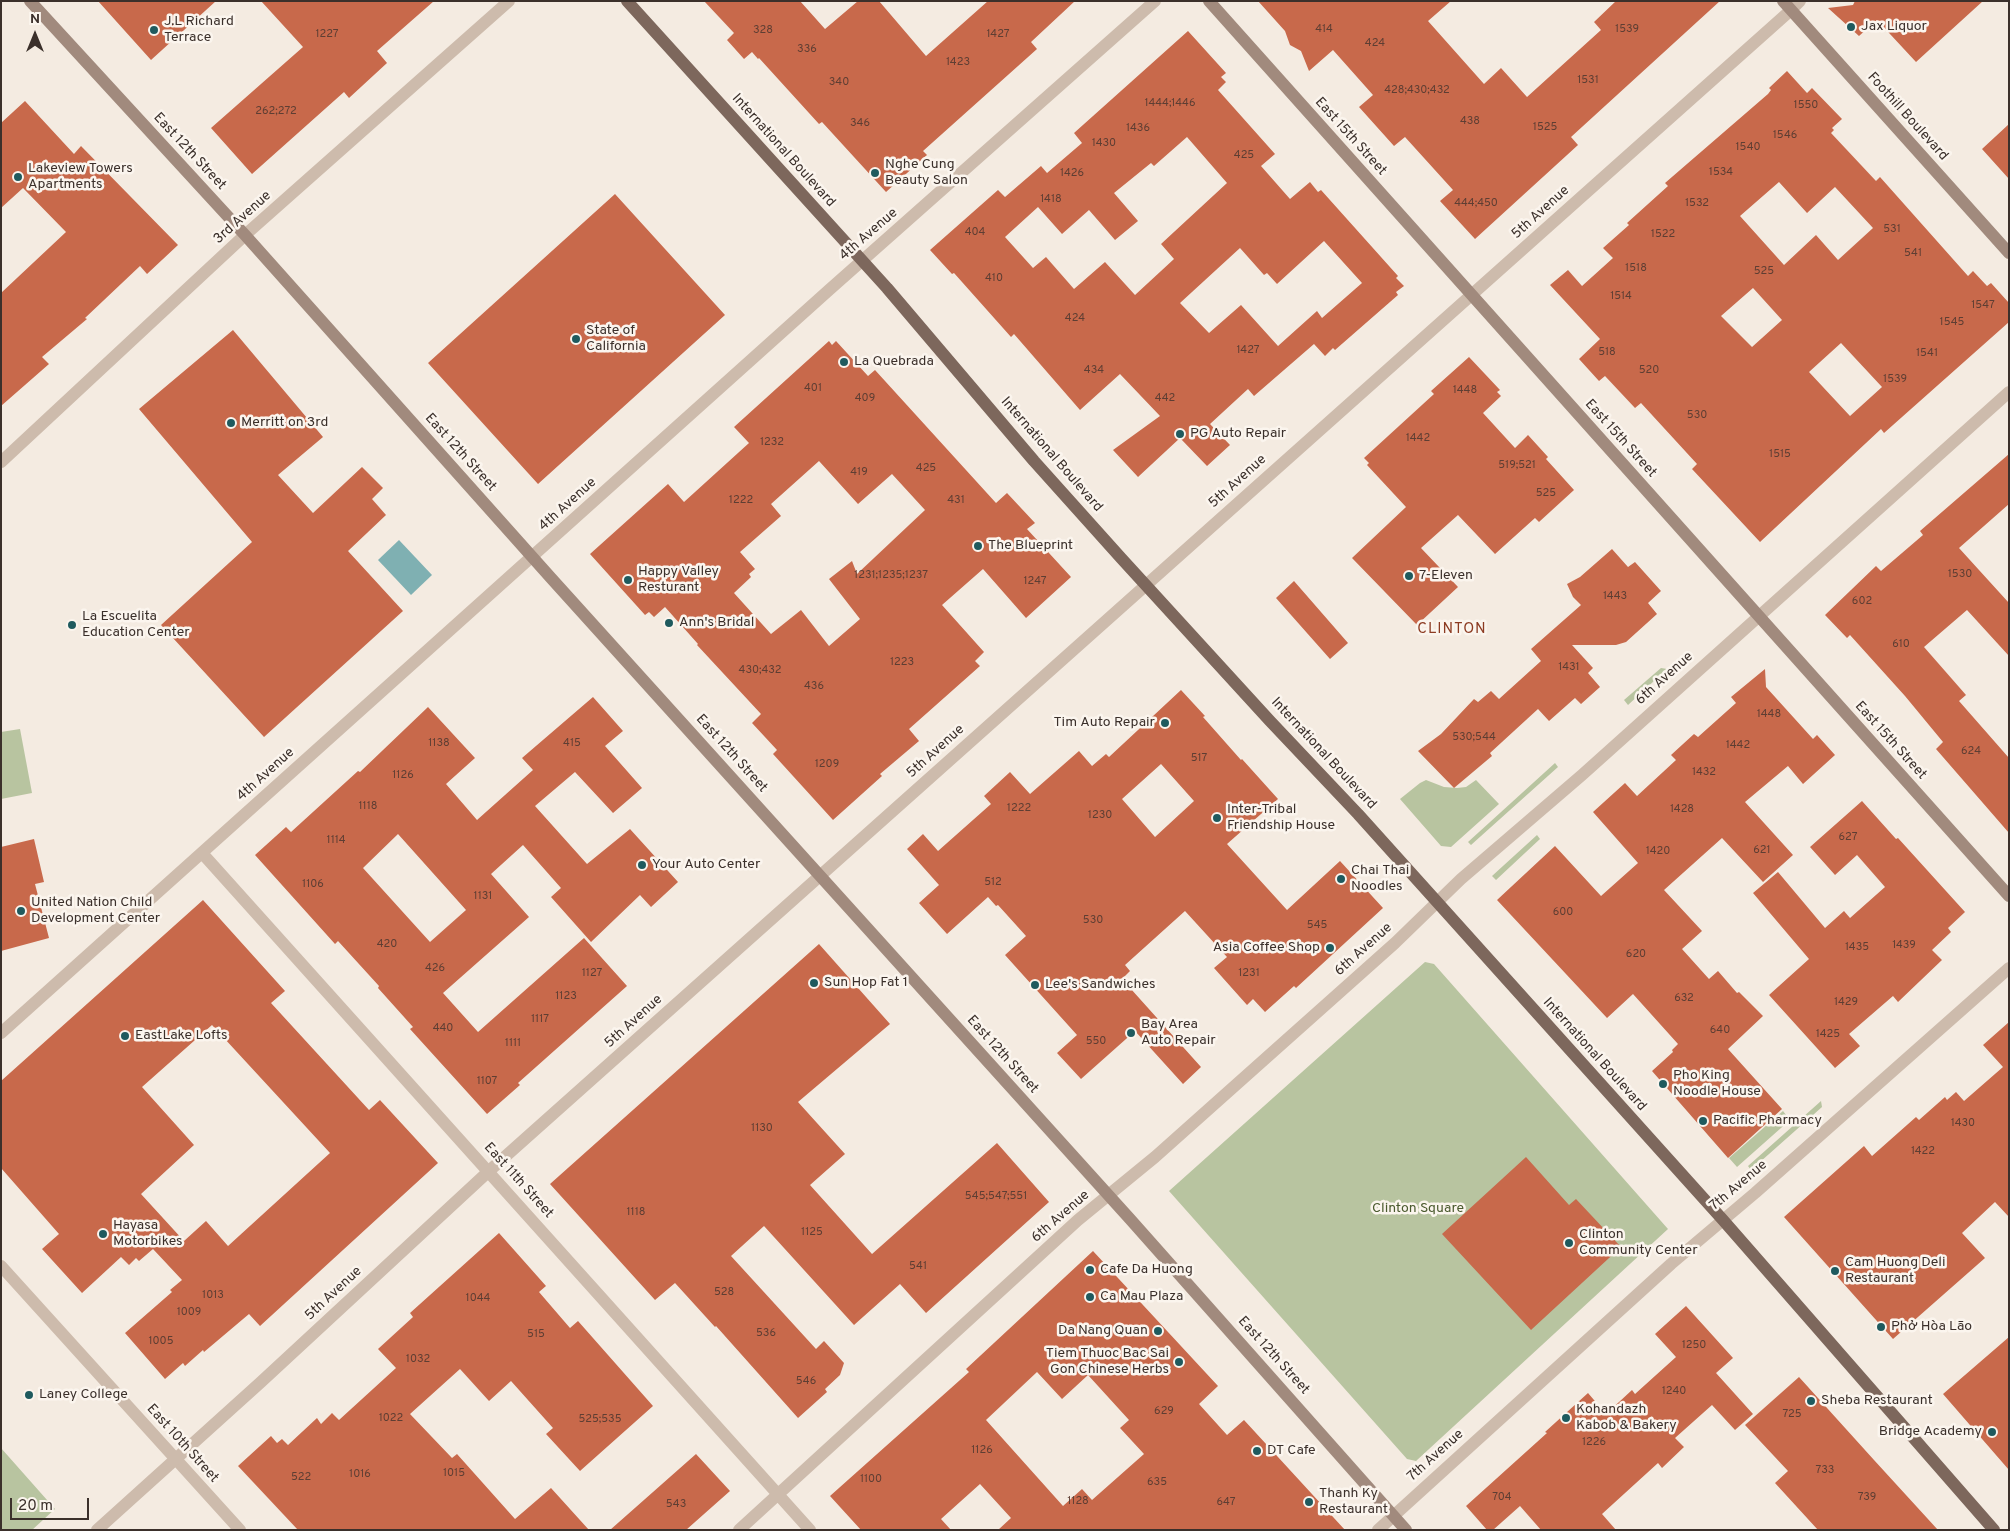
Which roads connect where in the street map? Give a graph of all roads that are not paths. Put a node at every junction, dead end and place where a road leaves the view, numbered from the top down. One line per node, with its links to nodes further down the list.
1 (30, 1): 7 (main road, East 12th Street)
2 (509, 1): 7 (street, 3rd Avenue)
3 (627, 1): 9 (main road, International Boulevard)
4 (1156, 1): 9 (street, 4th Avenue)
5 (1209, 1): 10 (main road, East 15th Street)
6 (1791, 4): 8 (main road, Foothill Boulevard); 10 (street, 5th Avenue)
7 (245, 235): 12 (street, 3rd Avenue); 13 (main road, East 12th Street)
8 (2009, 253)
9 (862, 261): 13 (street, 4th Avenue); 14 (main road, International Boulevard)
10 (1472, 296): 14 (street, 5th Avenue); 15 (main road, East 15th Street)
11 (2009, 392): 15 (street, 6th Avenue)
12 (1, 462)
13 (533, 557): 16 (street, 4th Avenue); 17 (main road, East 12th Street)
14 (1146, 584): 17 (street, 5th Avenue); 19 (main road, International Boulevard)
15 (1758, 616): 18 (main road, East 15th Street); 19 (street, 6th Avenue)
16 (202, 852): 21 (street, 4th Avenue); 22 (street, East 11th Street)
17 (820, 876): 22 (street, 5th Avenue); 23 (main road, East 12th Street)
18 (2009, 896)
19 (1437, 903): 23 (street, 6th Avenue); 24 (main road, International Boulevard)
20 (2009, 968): 24 (street, 7th Avenue)
21 (1, 1033)
22 (489, 1171): 26 (street, 5th Avenue); 27 (street, East 11th Street)
23 (1109, 1196): 27 (street, 6th Avenue); 28 (main road, East 12th Street)
24 (1723, 1220): 28 (street, 7th Avenue); 35 (main road, International Boulevard)
25 (1, 1266): 26 (street, East 10th Street)
26 (176, 1459): 29 (street, 5th Avenue); 30 (street, East 10th Street)
27 (779, 1494): 31 (street, 6th Avenue); 32 (street, East 11th Street)
28 (1393, 1516): 33 (street, 7th Avenue); 34 (main road, East 12th Street)
29 (97, 1530)
30 (240, 1530)
31 (739, 1530)
32 (810, 1530)
33 (1378, 1530)
34 (1406, 1530)
35 (1994, 1530)

